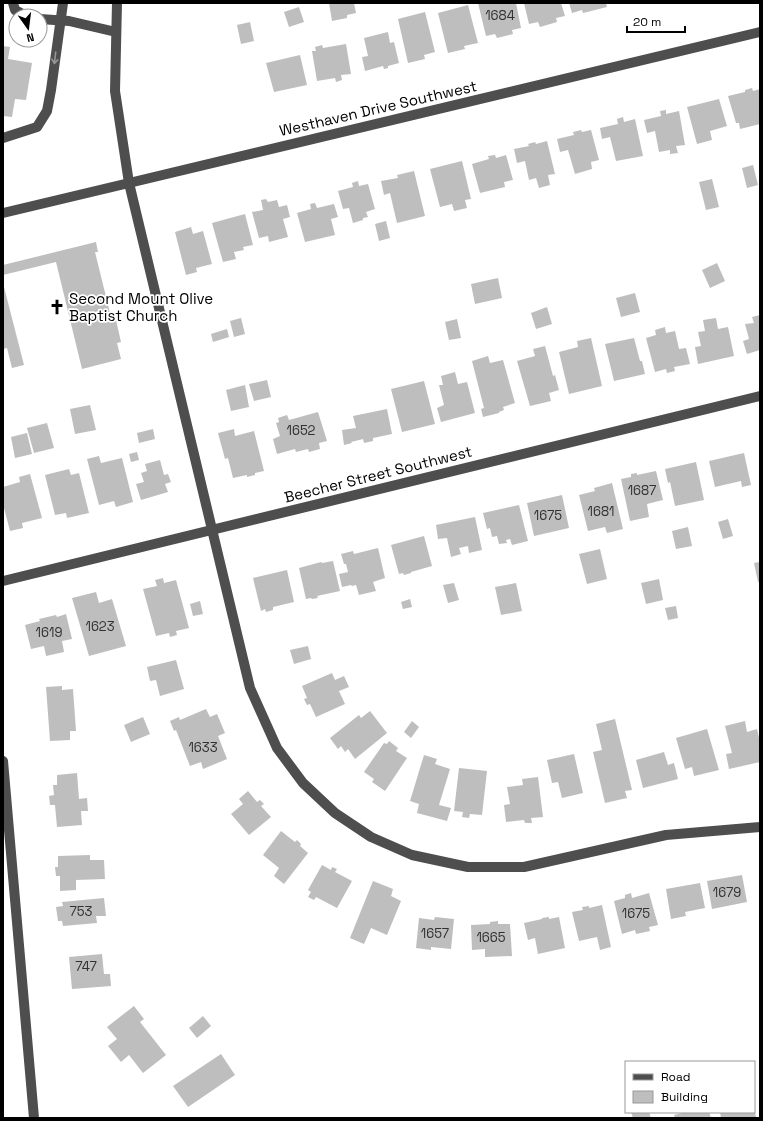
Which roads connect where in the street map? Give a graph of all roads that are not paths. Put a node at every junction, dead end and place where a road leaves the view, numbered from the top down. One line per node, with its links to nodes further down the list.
1 (62, 3): 4 (street)
2 (117, 3): 5 (street)
3 (48, 19): 4 (street)
4 (60, 20): 5 (street); 7 (street, one-way to 7)
5 (116, 32): 8 (street)
6 (760, 32): 8 (street, Westhaven Drive Southwest)
7 (3, 138)
8 (129, 183): 9 (street, Westhaven Drive Southwest); 11 (street)
9 (3, 213)
10 (760, 396): 11 (street, Beecher Street Southwest)
11 (213, 530): 12 (street, Beecher Street Southwest); 14 (street)
12 (3, 581)
13 (3, 761): 15 (street)
14 (760, 826)
15 (7, 854): 16 (street)
16 (34, 1118)

